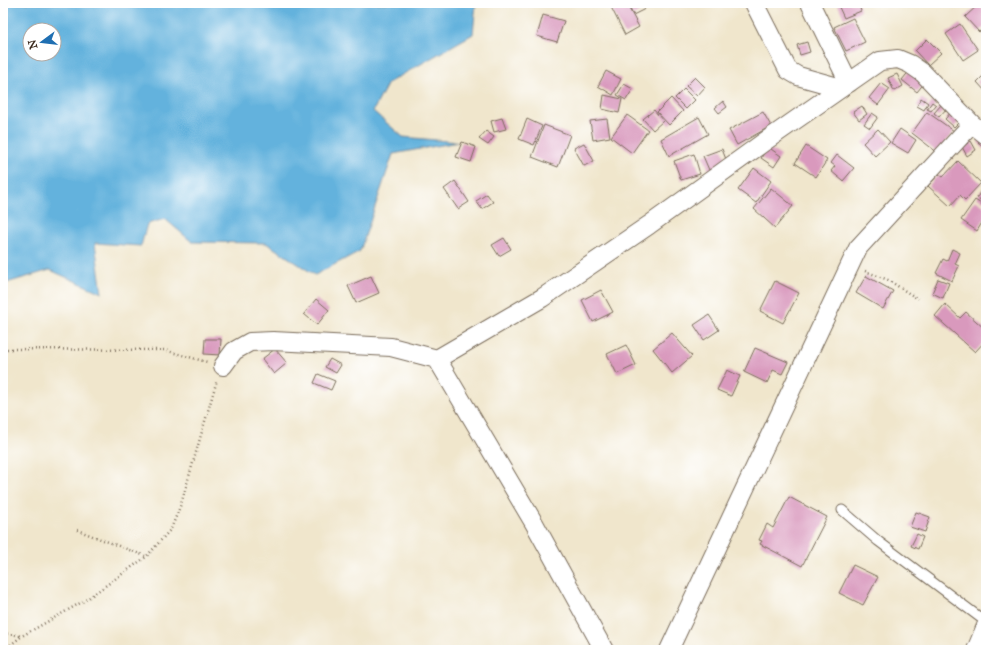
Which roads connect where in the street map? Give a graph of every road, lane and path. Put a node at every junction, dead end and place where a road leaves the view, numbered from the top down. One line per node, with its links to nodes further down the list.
1 (754, 3): 3 (street)
2 (810, 3): 3 (street)
3 (845, 85): 4 (street); 8 (street)
4 (979, 129): 5 (street)
5 (849, 266): 6 (path); 19 (street)
6 (918, 299)
7 (3, 349): 9 (path)
8 (438, 359): 9 (street); 18 (street)
9 (223, 366): 12 (path)
10 (842, 510): 13 (lane)
11 (77, 530): 12 (path)
12 (146, 557): 16 (path)
13 (986, 622)
14 (986, 626): 20 (street)
15 (3, 633): 16 (path)
16 (22, 636): 17 (path)
17 (4, 650)
18 (604, 650)
19 (669, 650)
20 (976, 650)

